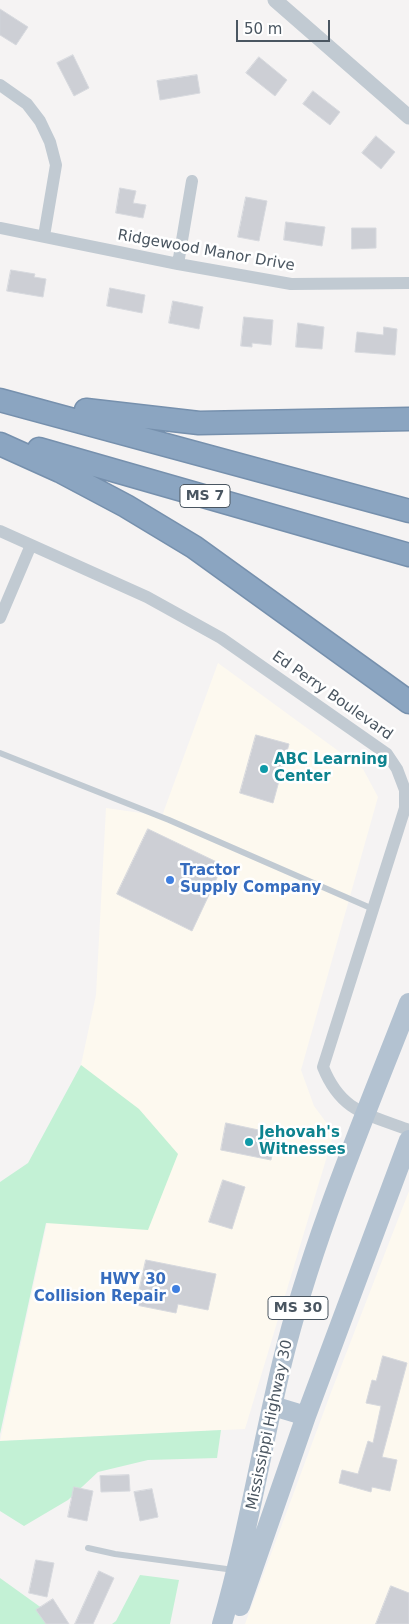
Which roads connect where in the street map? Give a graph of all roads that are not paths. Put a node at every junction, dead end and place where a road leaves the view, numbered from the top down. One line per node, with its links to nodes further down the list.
1 (275, 0): 3 (street)
2 (0, 85): 6 (street)
3 (409, 116)
4 (192, 180): 7 (street)
5 (0, 228): 6 (street, Ridgewood Manor Drive)
6 (44, 236): 7 (street, Ridgewood Manor Drive)
7 (178, 264): 8 (street, Ridgewood Manor Drive)
8 (409, 284)
9 (0, 395): 11 (highway)
10 (0, 400): 14 (highway, MS 7)
11 (409, 419)
12 (0, 438): 17 (highway, MS 7)
13 (0, 444): 19 (highway)
14 (409, 511)
15 (0, 531): 16 (street, Ed Perry Boulevard)
16 (31, 545): 18 (street); 21 (street, Ed Perry Boulevard)
17 (409, 555)
18 (0, 618)
19 (409, 702)
20 (0, 753): 21 (lane)
21 (374, 910): 23 (street, Ed Perry Boulevard)
22 (409, 1003): 23 (main road, Mississippi Highway 30 / MS 30)
23 (366, 1114): 24 (street, Ed Perry Boulevard); 26 (main road, Mississippi Highway 30 / MS 30)
24 (409, 1130)
25 (409, 1140): 27 (main road, Mississippi Highway 30 / MS 30)
26 (273, 1406): 27 (main road); 29 (main road, Mississippi Highway 30 / MS 30)
27 (306, 1416): 31 (main road, Mississippi Highway 30 / MS 30)
28 (88, 1548): 29 (lane)
29 (238, 1571): 30 (main road, Mississippi Highway 30 / MS 30)
30 (222, 1624)
31 (233, 1624)

